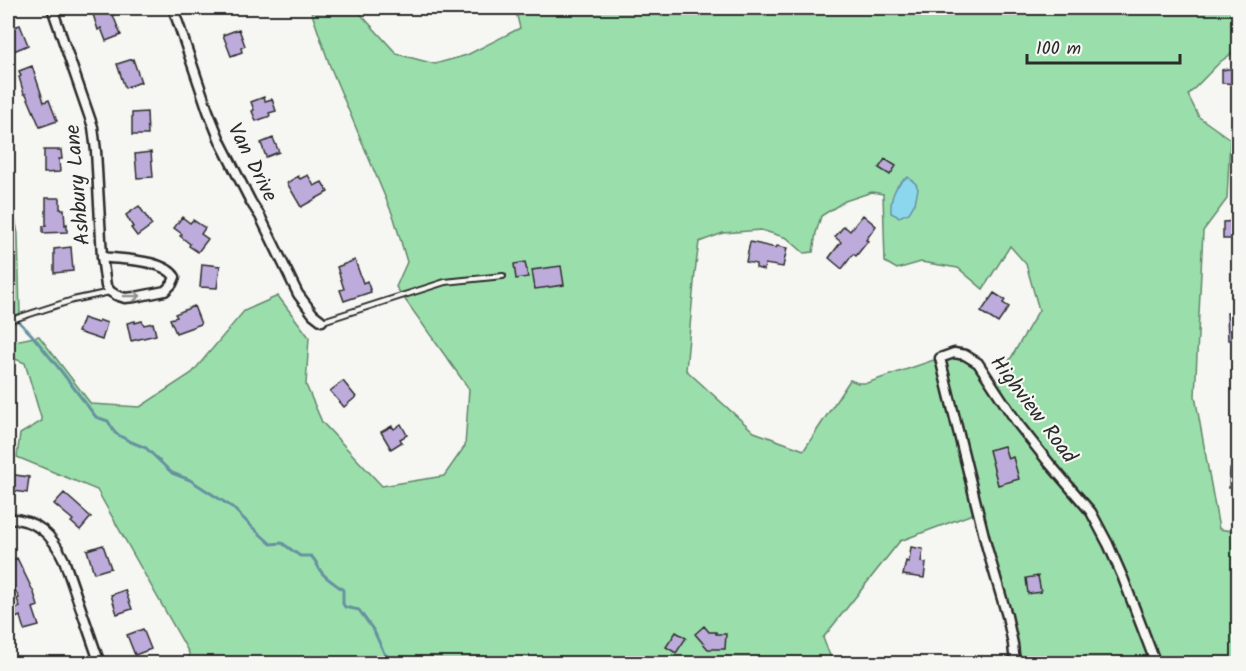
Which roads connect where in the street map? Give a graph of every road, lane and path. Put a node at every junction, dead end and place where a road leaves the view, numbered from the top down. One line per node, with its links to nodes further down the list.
1 (52, 8): 3 (street, Ashbury Lane)
2 (173, 8): 7 (street, Van Drive)
3 (102, 258): 5 (street, Ashbury Lane); 5 (street, Ashbury Lane, one-way to 3)
4 (502, 276): 7 (lane)
5 (111, 292): 6 (lane)
6 (8, 321)
7 (322, 321)
8 (8, 518): 9 (street)
9 (100, 663)
10 (1015, 663): 11 (street, Highview Road)
11 (1156, 663)

